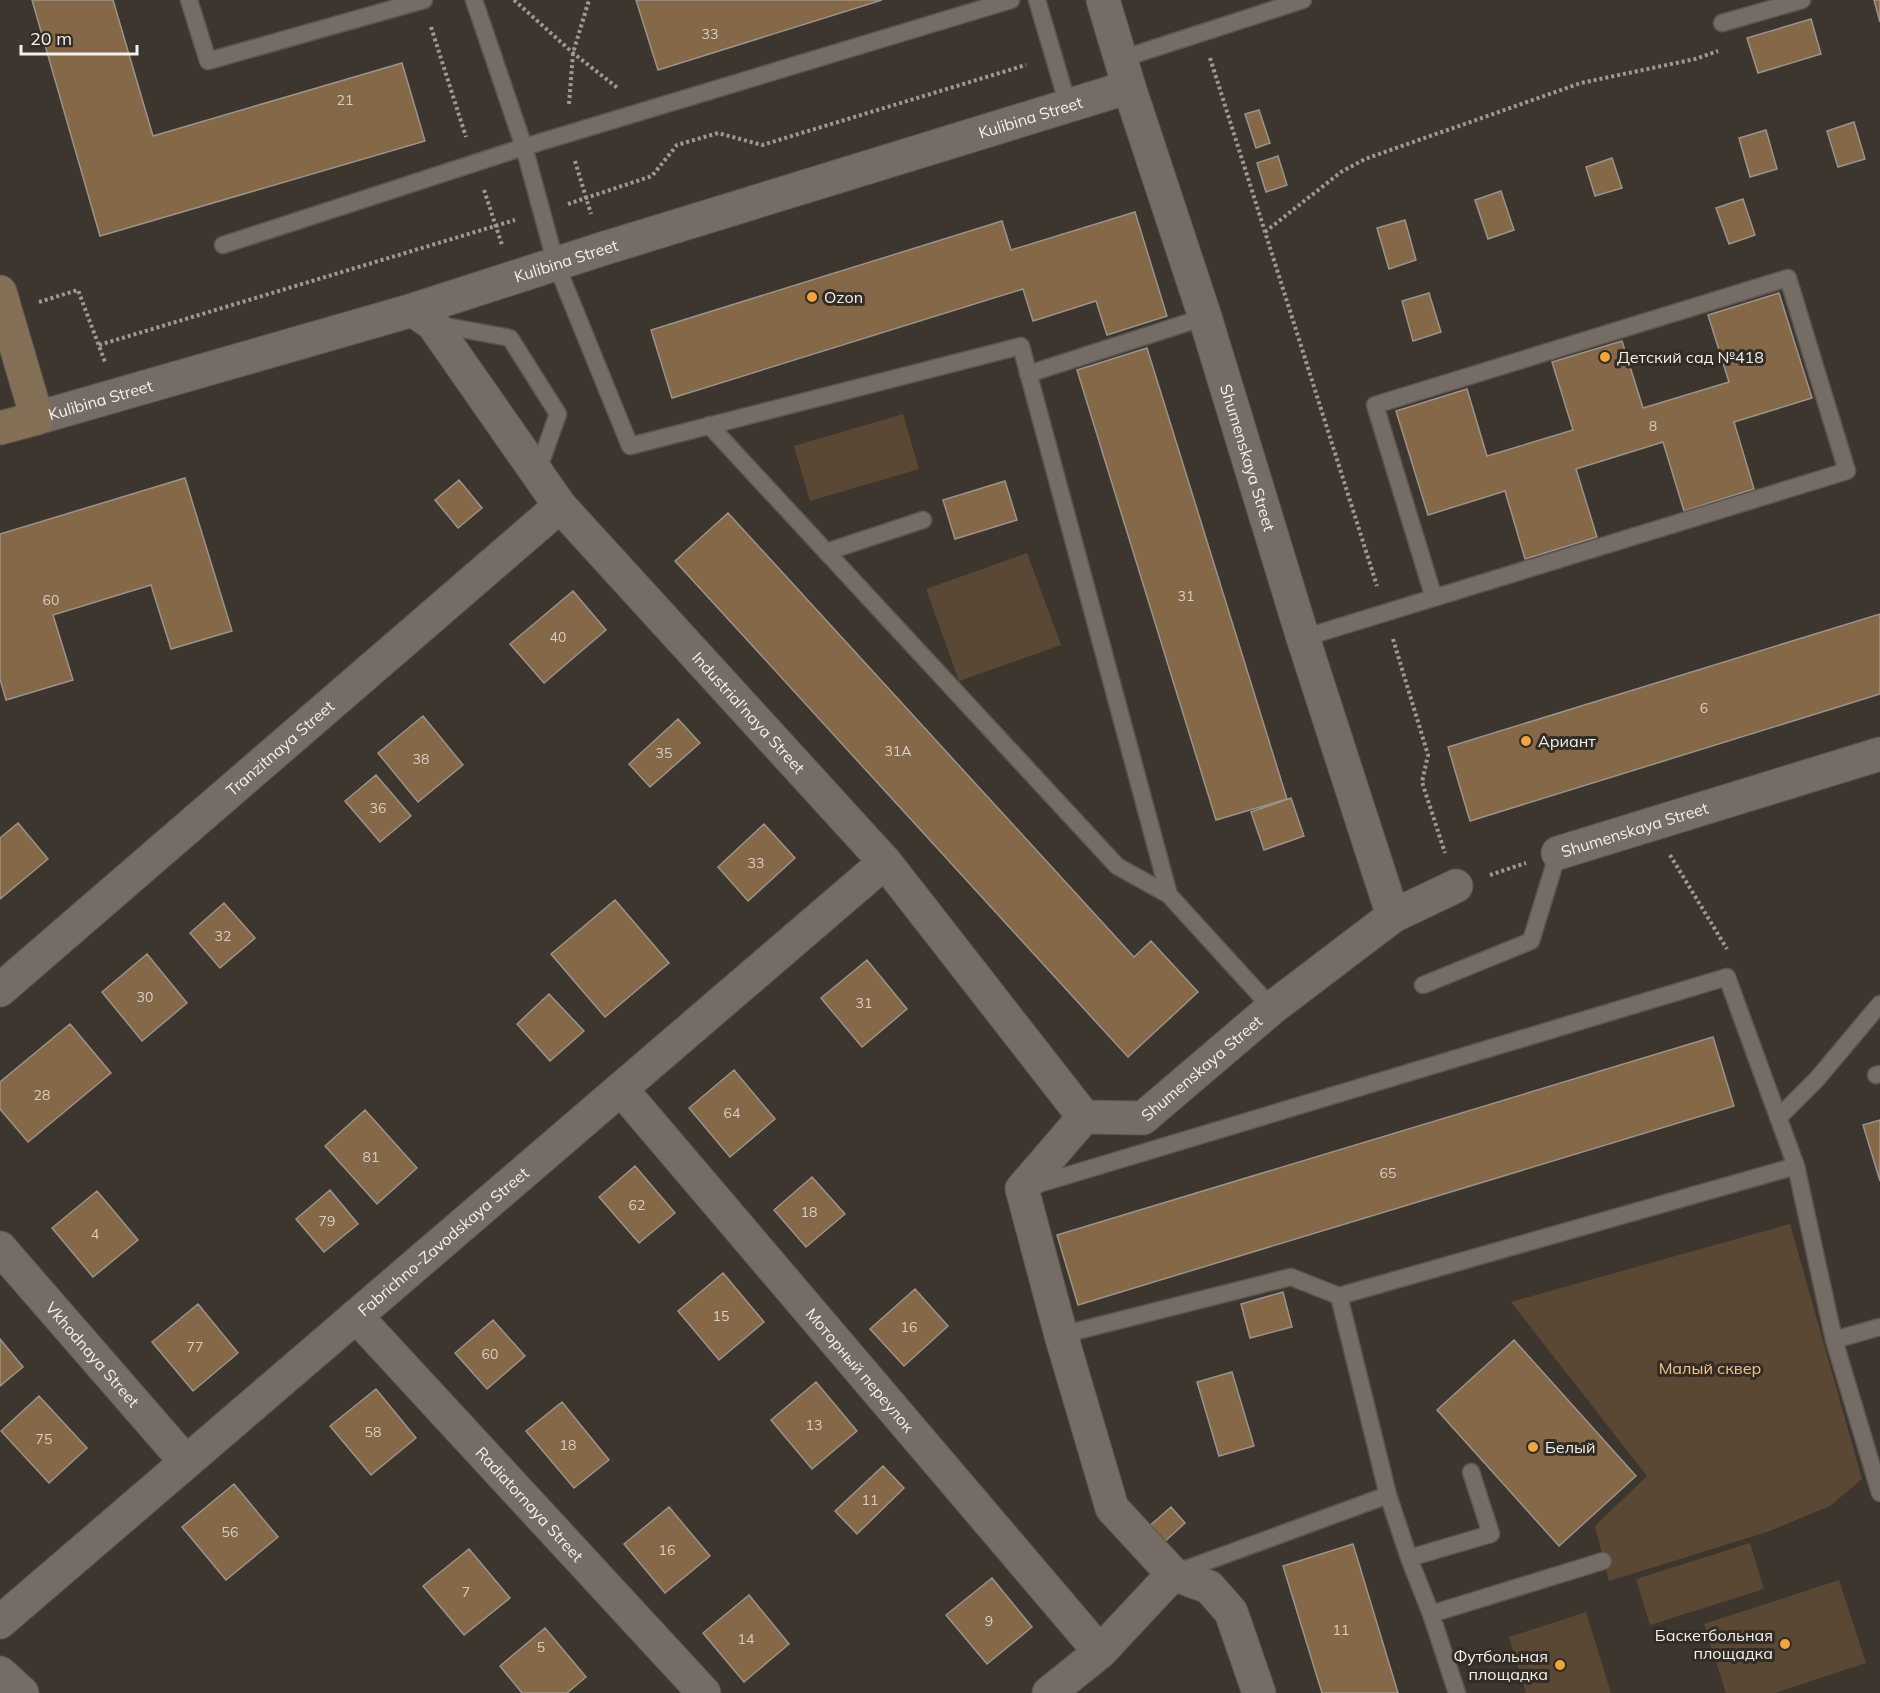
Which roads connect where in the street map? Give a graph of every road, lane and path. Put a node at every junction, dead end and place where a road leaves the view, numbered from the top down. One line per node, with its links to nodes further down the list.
1 (189, 0): 2 (lane)
2 (424, 0)
3 (474, 0): 16 (lane)
4 (514, 0): 15 (path)
5 (1011, 0): 15 (lane)
6 (1037, 0): 12 (lane)
7 (1102, 0): 13 (street, Shumenskaya Street)
8 (1303, 0): 11 (lane)
9 (1803, 0): 10 (lane)
10 (1722, 23): 18 (path)
11 (1202, 32): 13 (lane); 18 (path)
12 (1054, 57): 14 (lane); 17 (path)
13 (1125, 73): 14 (street, Kulibina Street); 23 (street, Shumenskaya Street)
14 (1068, 105): 20 (street, Kulibina Street)
15 (646, 110): 16 (lane)
16 (524, 147): 17 (lane); 19 (lane)
17 (541, 212): 20 (lane); 24 (path)
18 (1265, 232): 35 (path)
19 (223, 245)
20 (555, 264): 22 (street, Kulibina Street); 28 (lane)
21 (3, 302): 24 (path); 27 (street)
22 (423, 317): 26 (street, Kulibina Street); 30 (street, Industrial'naya Street); 30 (lane)
23 (1205, 317): 25 (lane); 36 (street, Shumenskaya Street)
24 (99, 345): 26 (path)
25 (1028, 374): 28 (lane); 42 (lane)
26 (118, 395): 27 (street, Kulibina Street)
27 (37, 418): 29 (street, Kulibina Street)
28 (709, 425): 33 (lane)
29 (0, 428)
30 (537, 473): 31 (street, Industrial'naya Street)
31 (560, 506): 40 (street, Industrial'naya Street); 46 (street, Tranzitnaya Street)
32 (923, 520): 33 (lane)
33 (826, 552): 42 (lane)
34 (1434, 598): 34 (lane); 35 (lane)
35 (1385, 613): 36 (lane); 41 (path)
36 (1303, 638): 43 (street, Shumenskaya Street)
37 (1880, 754): 38 (street, Shumenskaya Street)
38 (1651, 824): 39 (street, Shumenskaya Street); 44 (path)
39 (1558, 853): 41 (path, Shumenskaya Street); 45 (lane)
40 (885, 862): 49 (street, Fabrichno-Zavodskaya Street); 50 (street, Industrial'naya Street)
41 (1456, 886): 43 (street, Shumenskaya Street)
42 (1169, 895): 48 (lane)
43 (1393, 916): 48 (street, Shumenskaya Street)
44 (1727, 976): 51 (lane); 53 (lane)
45 (1423, 985)
46 (0, 990)
47 (1880, 1004): 51 (lane)
48 (1272, 1008): 50 (street, Shumenskaya Street)
49 (621, 1089): 56 (street, Fabrichno-Zavodskaya Street); 69 (street, Моторный переулок)
50 (1084, 1117): 53 (street)
51 (1778, 1118): 52 (lane)
52 (1796, 1166): 55 (lane); 59 (lane)
53 (1022, 1189): 58 (street)
54 (0, 1248): 60 (street, Vkhodnaya Street)
55 (1339, 1296): 58 (lane); 63 (lane)
56 (356, 1316): 60 (street, Fabrichno-Zavodskaya Street); 72 (street, Radiatornaya Street)
57 (1880, 1327): 59 (lane)
58 (1060, 1335): 66 (street)
59 (1834, 1340): 62 (lane)
60 (186, 1462): 68 (street, Fabrichno-Zavodskaya Street)
61 (1472, 1472): 64 (lane)
62 (1880, 1493)
63 (1388, 1495): 64 (lane); 66 (lane)
64 (1409, 1558): 67 (lane)
65 (1603, 1561): 67 (lane)
66 (1173, 1574): 69 (street); 74 (street)
67 (1431, 1614): 75 (lane)
68 (0, 1622)
69 (1100, 1652): 73 (street)
70 (0, 1673): 71 (street)
71 (22, 1693)
72 (704, 1693)
73 (1049, 1693)
74 (1259, 1693)
75 (1457, 1693)

